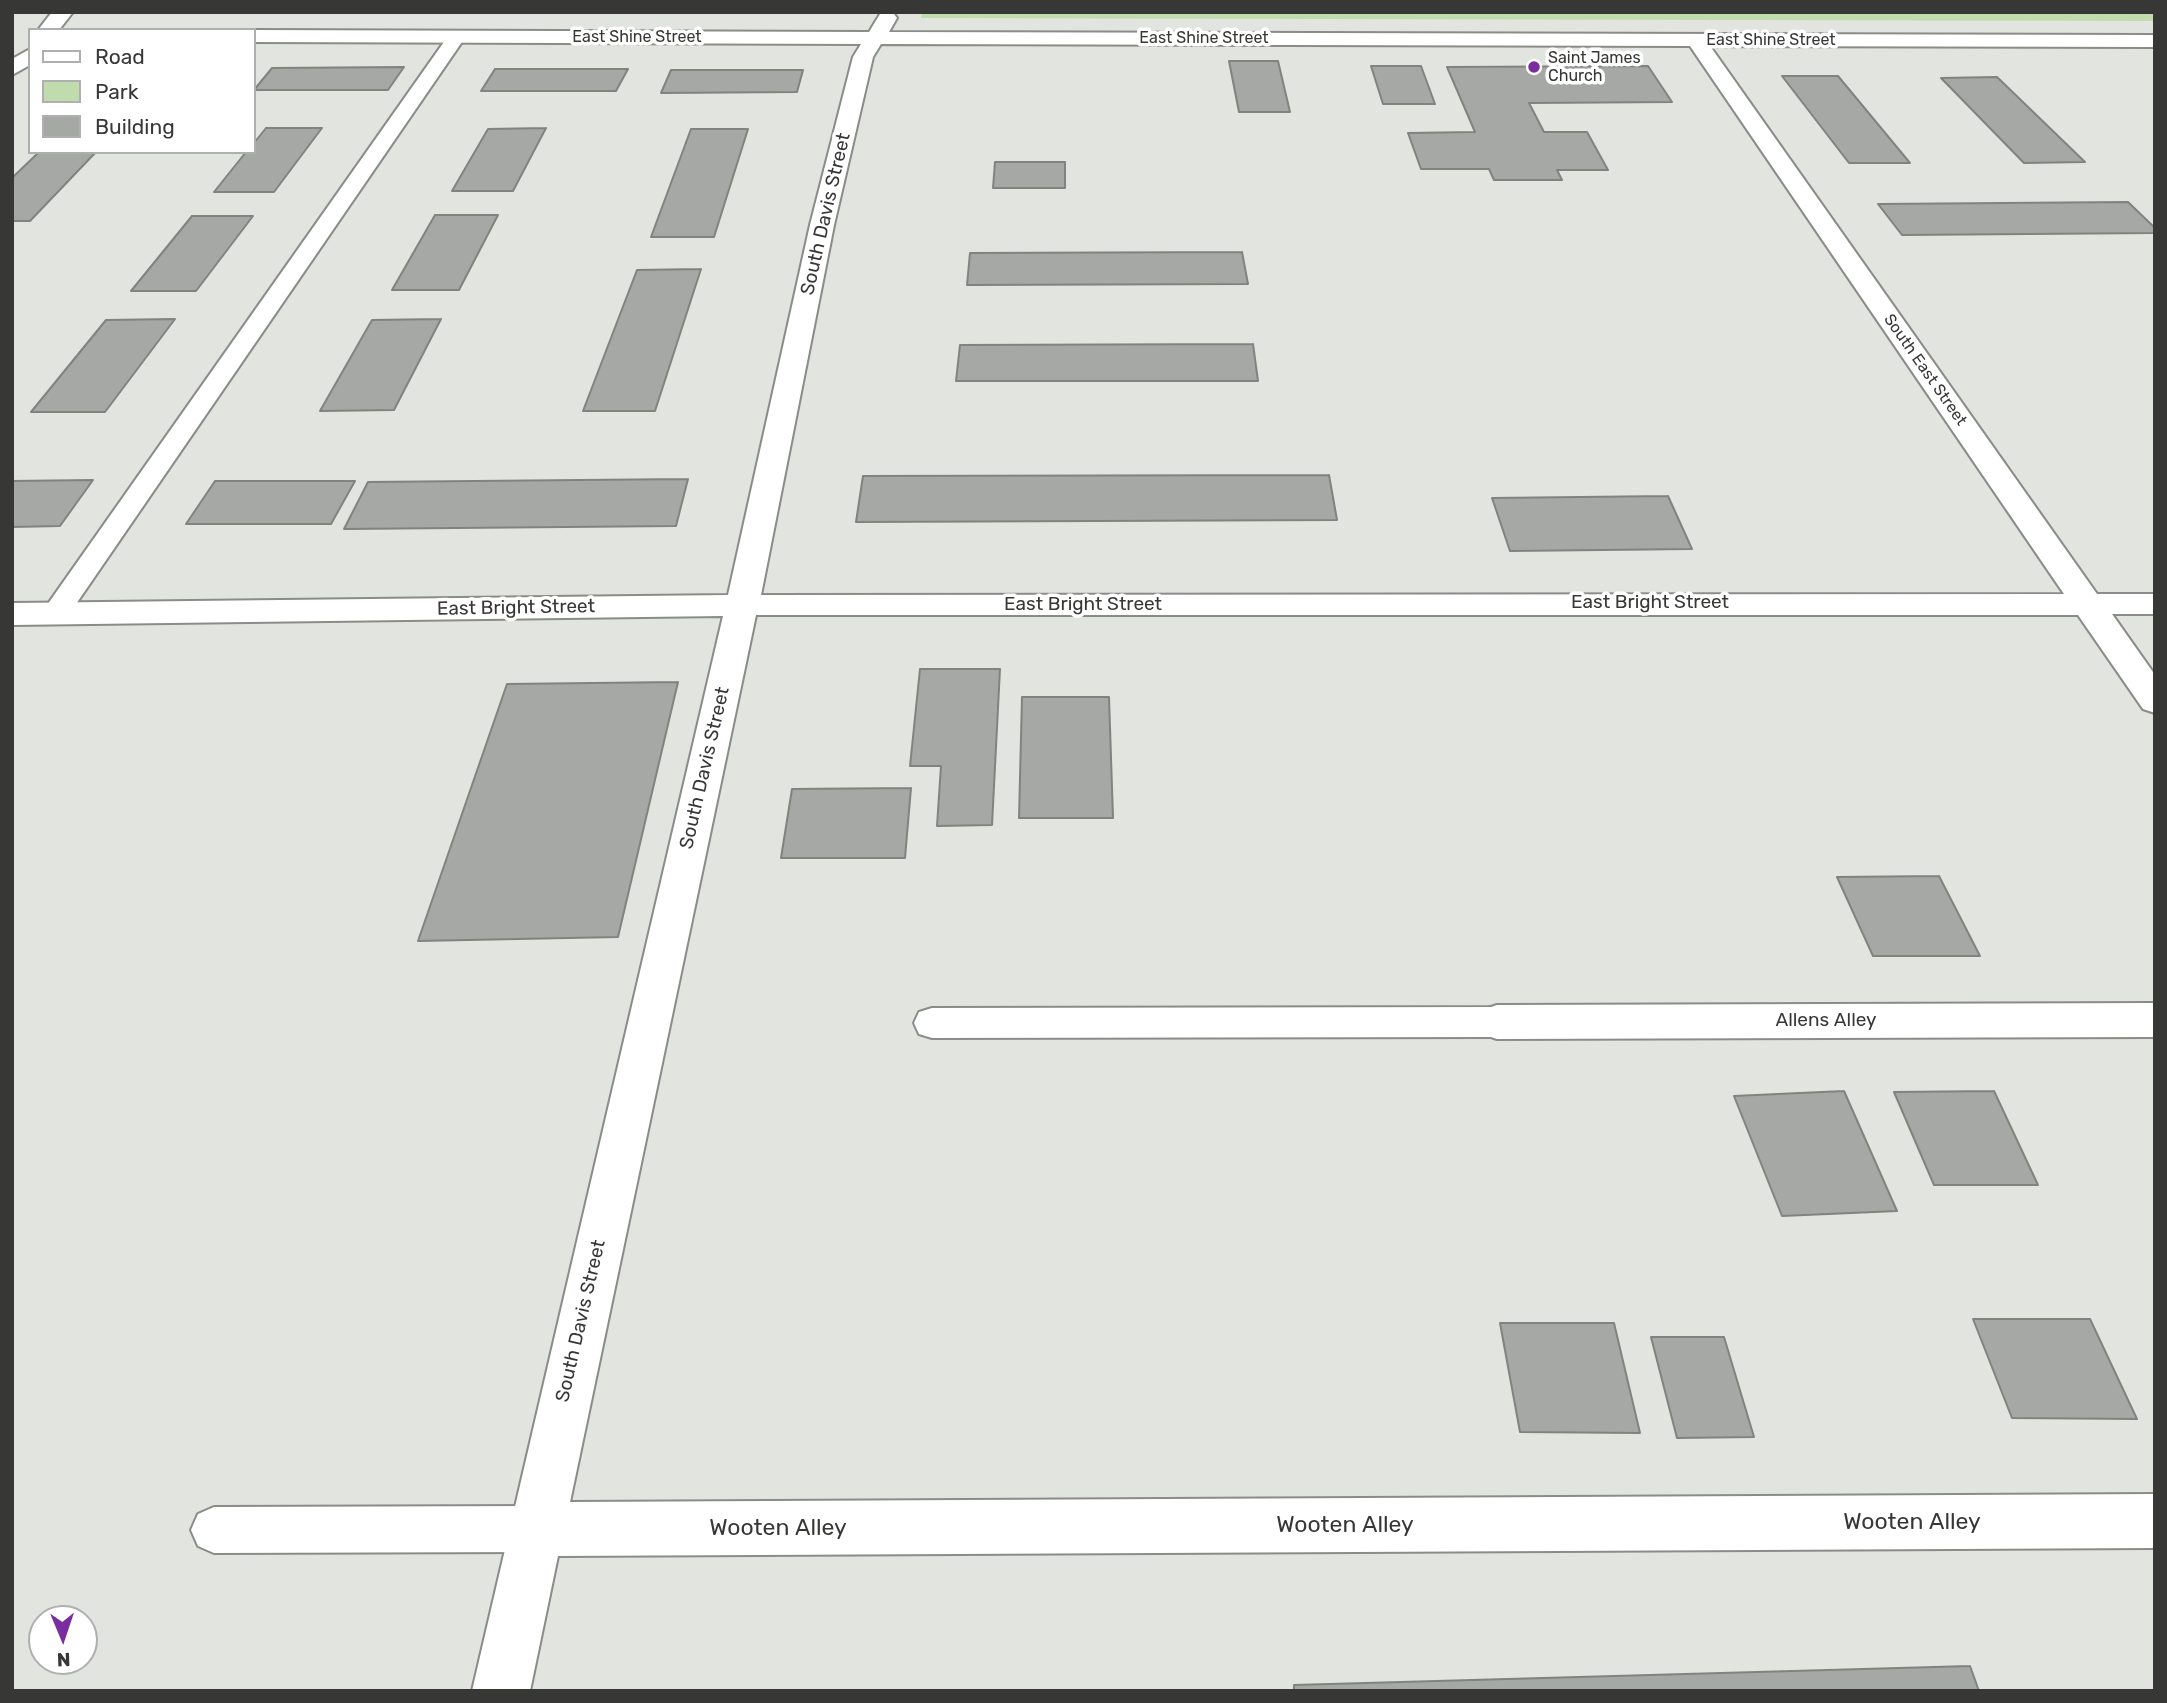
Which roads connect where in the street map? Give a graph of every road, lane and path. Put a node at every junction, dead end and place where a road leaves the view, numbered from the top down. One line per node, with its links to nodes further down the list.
1 (63, 12): 3 (street)
2 (882, 25): 5 (street, East Shine Street); 6 (street, East Shine Street); 12 (street, South Davis Street)
3 (50, 28)
4 (256, 36): 5 (street, East Shine Street)
5 (457, 36): 14 (lane)
6 (1696, 40): 7 (street, East Shine Street); 10 (street, South East Street)
7 (2155, 41)
8 (28, 57): 9 (street)
9 (12, 69)
10 (2086, 603): 11 (street, East Bright Street); 12 (street, East Bright Street); 15 (street, South East Street)
11 (2155, 604)
12 (741, 605): 14 (street, East Bright Street); 20 (street, South Davis Street)
13 (12, 614): 14 (street, East Bright Street)
14 (55, 614)
15 (2155, 701)
16 (2155, 1020): 17 (street, Allens Alley)
17 (1497, 1021): 18 (lane)
18 (932, 1023)
19 (2155, 1521): 20 (street, Wooten Alley)
20 (535, 1529): 21 (lane); 22 (street, South Davis Street)
21 (214, 1530)
22 (501, 1691)

